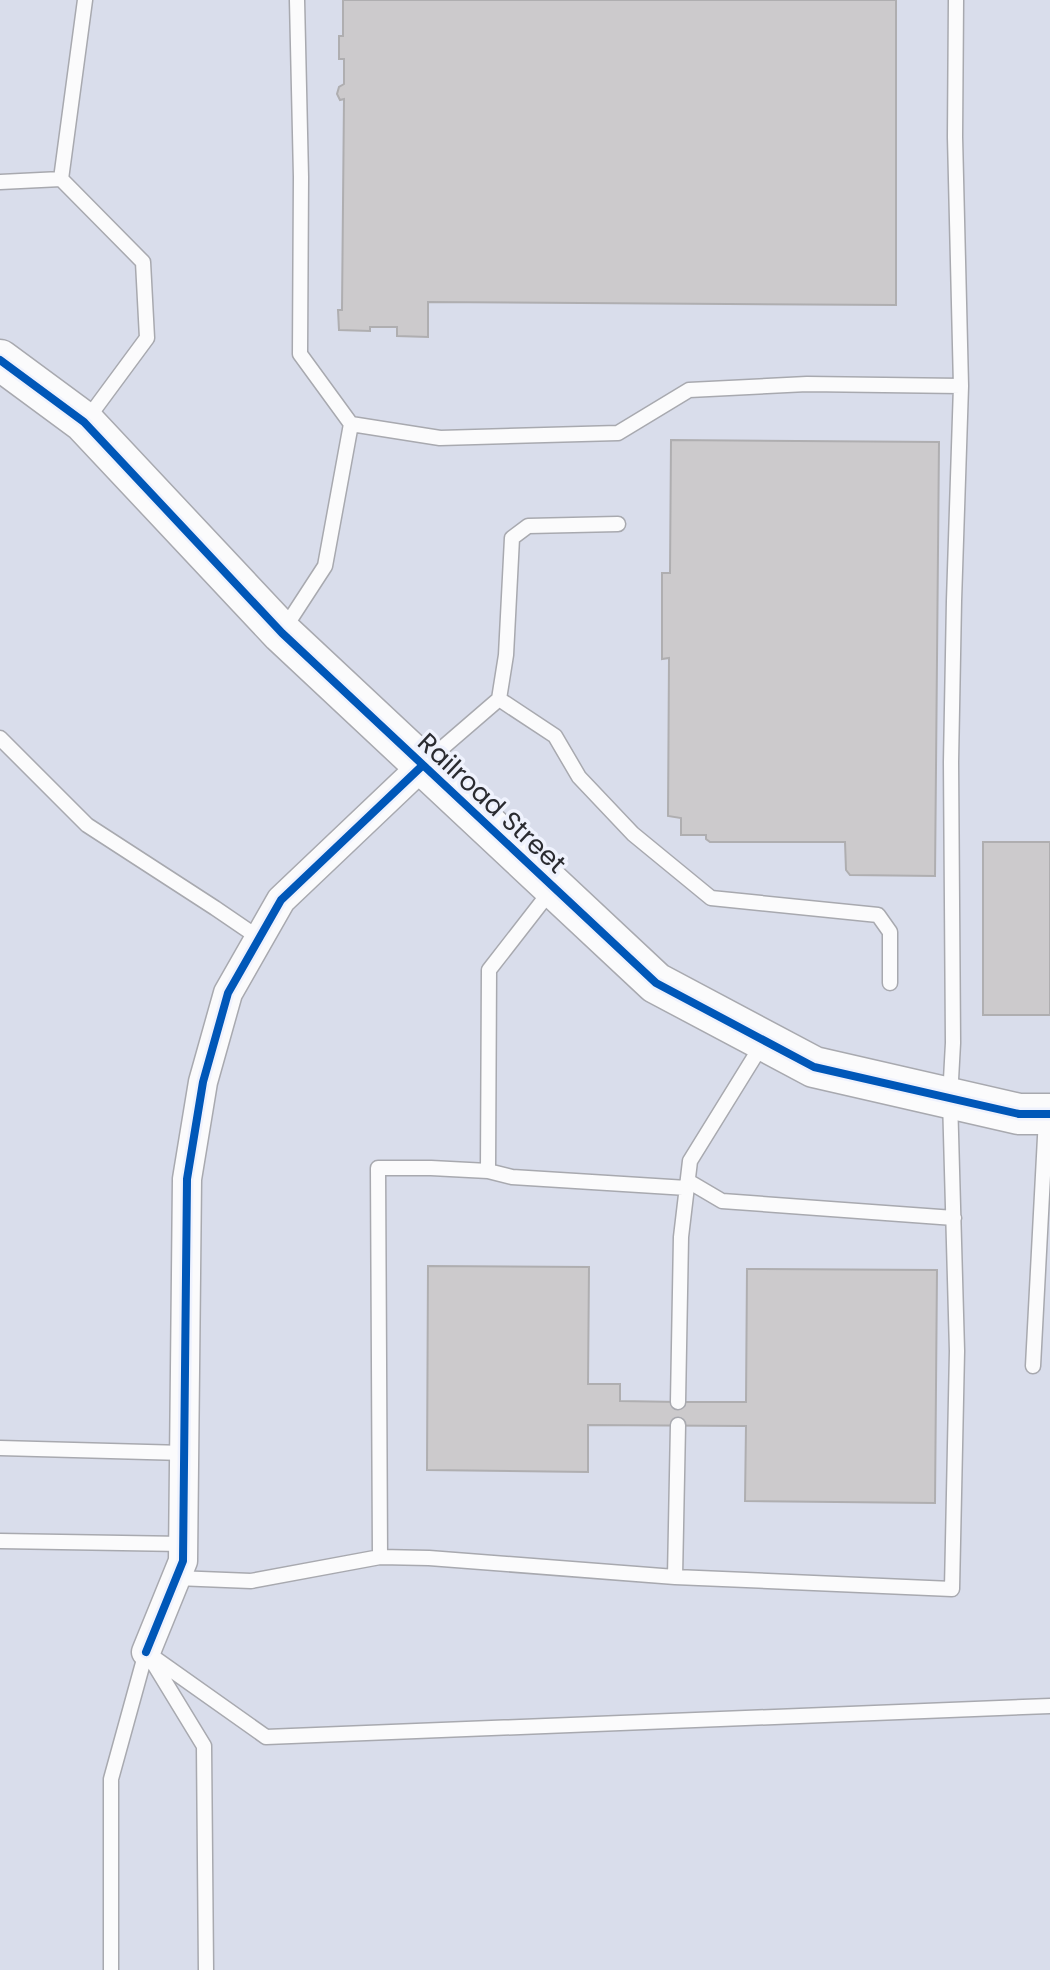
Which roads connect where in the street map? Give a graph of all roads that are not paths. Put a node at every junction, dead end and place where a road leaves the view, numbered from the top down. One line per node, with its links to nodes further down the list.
1 (85, 0): 4 (lane)
2 (297, 0): 9 (lane)
3 (956, 0): 7 (lane)
4 (61, 179): 5 (lane); 8 (lane)
5 (0, 182)
6 (0, 360): 8 (street, Railroad Street)
7 (961, 386): 9 (lane); 19 (lane)
8 (84, 422): 11 (street, Railroad Street)
9 (351, 424): 11 (lane)
10 (618, 524): 12 (lane)
11 (282, 633): 14 (street, Railroad Street)
12 (499, 699): 14 (lane); 17 (lane)
13 (0, 738): 16 (lane)
14 (423, 765): 15 (street, Railroad Street); 16 (street)
15 (554, 888): 18 (street, Railroad Street); 21 (lane)
16 (259, 938): 29 (street)
17 (890, 983)
18 (764, 1041): 19 (street, Railroad Street); 22 (lane)
19 (950, 1098): 20 (street, Railroad Street); 23 (lane)
20 (1048, 1114): 24 (lane)
21 (488, 1171): 22 (lane); 32 (lane)
22 (687, 1184): 23 (lane); 26 (lane)
23 (954, 1218): 33 (lane)
24 (1045, 1221): 25 (lane)
25 (1033, 1366)
26 (678, 1402)
27 (678, 1425): 33 (lane)
28 (0, 1448): 29 (lane)
29 (184, 1453): 31 (street)
30 (0, 1541): 31 (lane)
31 (183, 1544): 34 (street)
32 (380, 1557): 33 (lane); 34 (lane)
33 (675, 1577)
34 (176, 1578): 35 (street)
35 (146, 1652): 36 (lane); 37 (lane); 38 (lane)
36 (1050, 1706)
37 (111, 1970)
38 (206, 1970)

